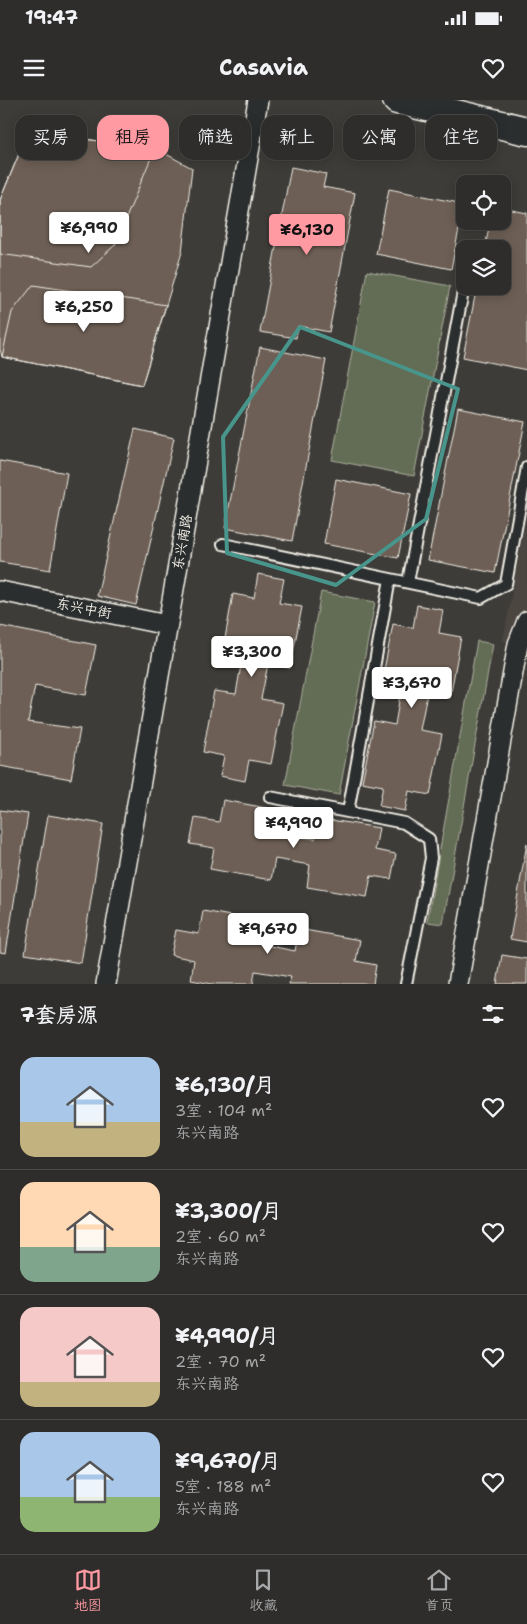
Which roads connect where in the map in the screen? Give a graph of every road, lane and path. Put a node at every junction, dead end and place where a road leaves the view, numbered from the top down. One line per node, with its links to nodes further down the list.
1 (258, 100): 11 (street, 东兴南路)
2 (397, 100): 3 (main road)
3 (527, 131)
4 (462, 295): 8 (lane)
5 (527, 467): 8 (lane)
6 (223, 544): 7 (lane)
7 (390, 579): 8 (lane); 13 (lane)
8 (408, 582)
9 (0, 591): 11 (street, 东兴中街)
10 (527, 621): 16 (street)
11 (168, 625): 14 (street, 东兴南路)
12 (270, 797): 13 (lane)
13 (348, 812): 15 (lane)
14 (106, 984)
15 (406, 984)
16 (458, 984)

